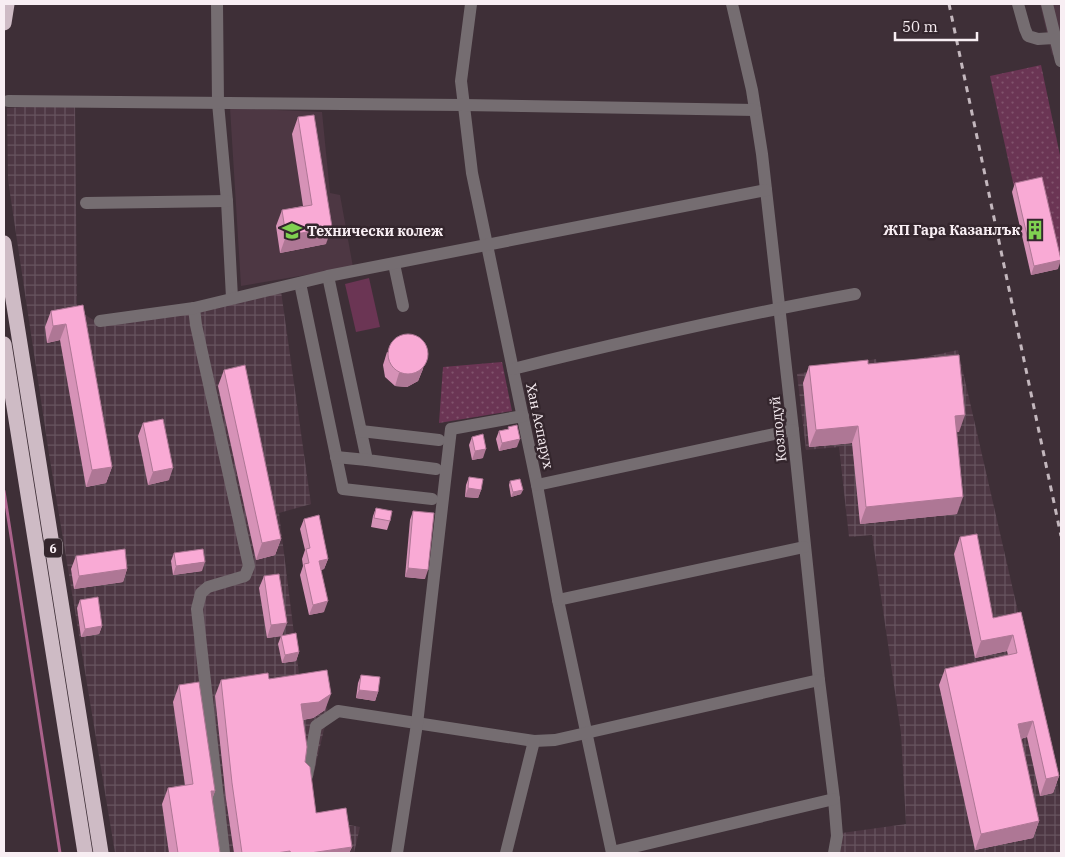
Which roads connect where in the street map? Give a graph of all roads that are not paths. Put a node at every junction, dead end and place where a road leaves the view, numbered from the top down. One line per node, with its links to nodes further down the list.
1 (8, 4): 7 (highway)
2 (217, 4): 11 (street)
3 (471, 4): 12 (street, Хан Аспарух)
4 (732, 4): 13 (street, Козлодуй)
5 (1018, 4): 8 (street)
6 (1048, 4): 8 (street)
7 (4, 22)
8 (1054, 38): 9 (street)
9 (1061, 57)
10 (8, 101): 11 (street)
11 (218, 103): 12 (street); 15 (street)
12 (463, 105): 13 (street); 18 (street, Хан Аспарух)
13 (755, 110): 14 (street, Козлодуй)
14 (766, 190): 18 (street); 26 (street, Козлодуй)
15 (227, 201): 16 (street); 23 (street)
16 (86, 203)
17 (4, 243): 49 (highway, 6)
18 (488, 246): 19 (street); 29 (street, Хан Аспарух)
19 (394, 264): 20 (street); 24 (street)
20 (328, 276): 21 (street); 32 (street)
21 (300, 283): 23 (street); 34 (street)
22 (855, 294): 26 (street)
23 (232, 298): 25 (street)
24 (403, 306)
25 (194, 308): 27 (street); 50 (street)
26 (780, 308): 29 (street); 31 (street, Козлодуй)
27 (100, 321)
28 (4, 344): 48 (highway, 6)
29 (513, 369): 30 (street, Хан Аспарух)
30 (522, 416): 37 (street, Хан Аспарух); 42 (street)
31 (793, 430): 37 (street); 39 (street, Козлодуй)
32 (361, 431): 33 (street); 35 (street)
33 (439, 440)
34 (336, 457): 35 (street); 38 (street)
35 (367, 460): 36 (street)
36 (436, 469)
37 (537, 486): 40 (street, Хан Аспарух)
38 (432, 499)
39 (804, 547): 40 (street); 41 (street, Козлодуй)
40 (558, 600): 43 (street, Хан Аспарух)
41 (818, 680): 43 (street); 46 (street, Козлодуй)
42 (417, 724): 44 (street); 45 (street); 51 (street)
43 (586, 733): 44 (street); 47 (street, Хан Аспарух)
44 (534, 741): 52 (street)
45 (307, 776)
46 (834, 799): 47 (street); 53 (street, Козлодуй)
47 (612, 852)
48 (85, 853)
49 (101, 853)
50 (224, 853)
51 (397, 853)
52 (506, 853)
53 (834, 853)

